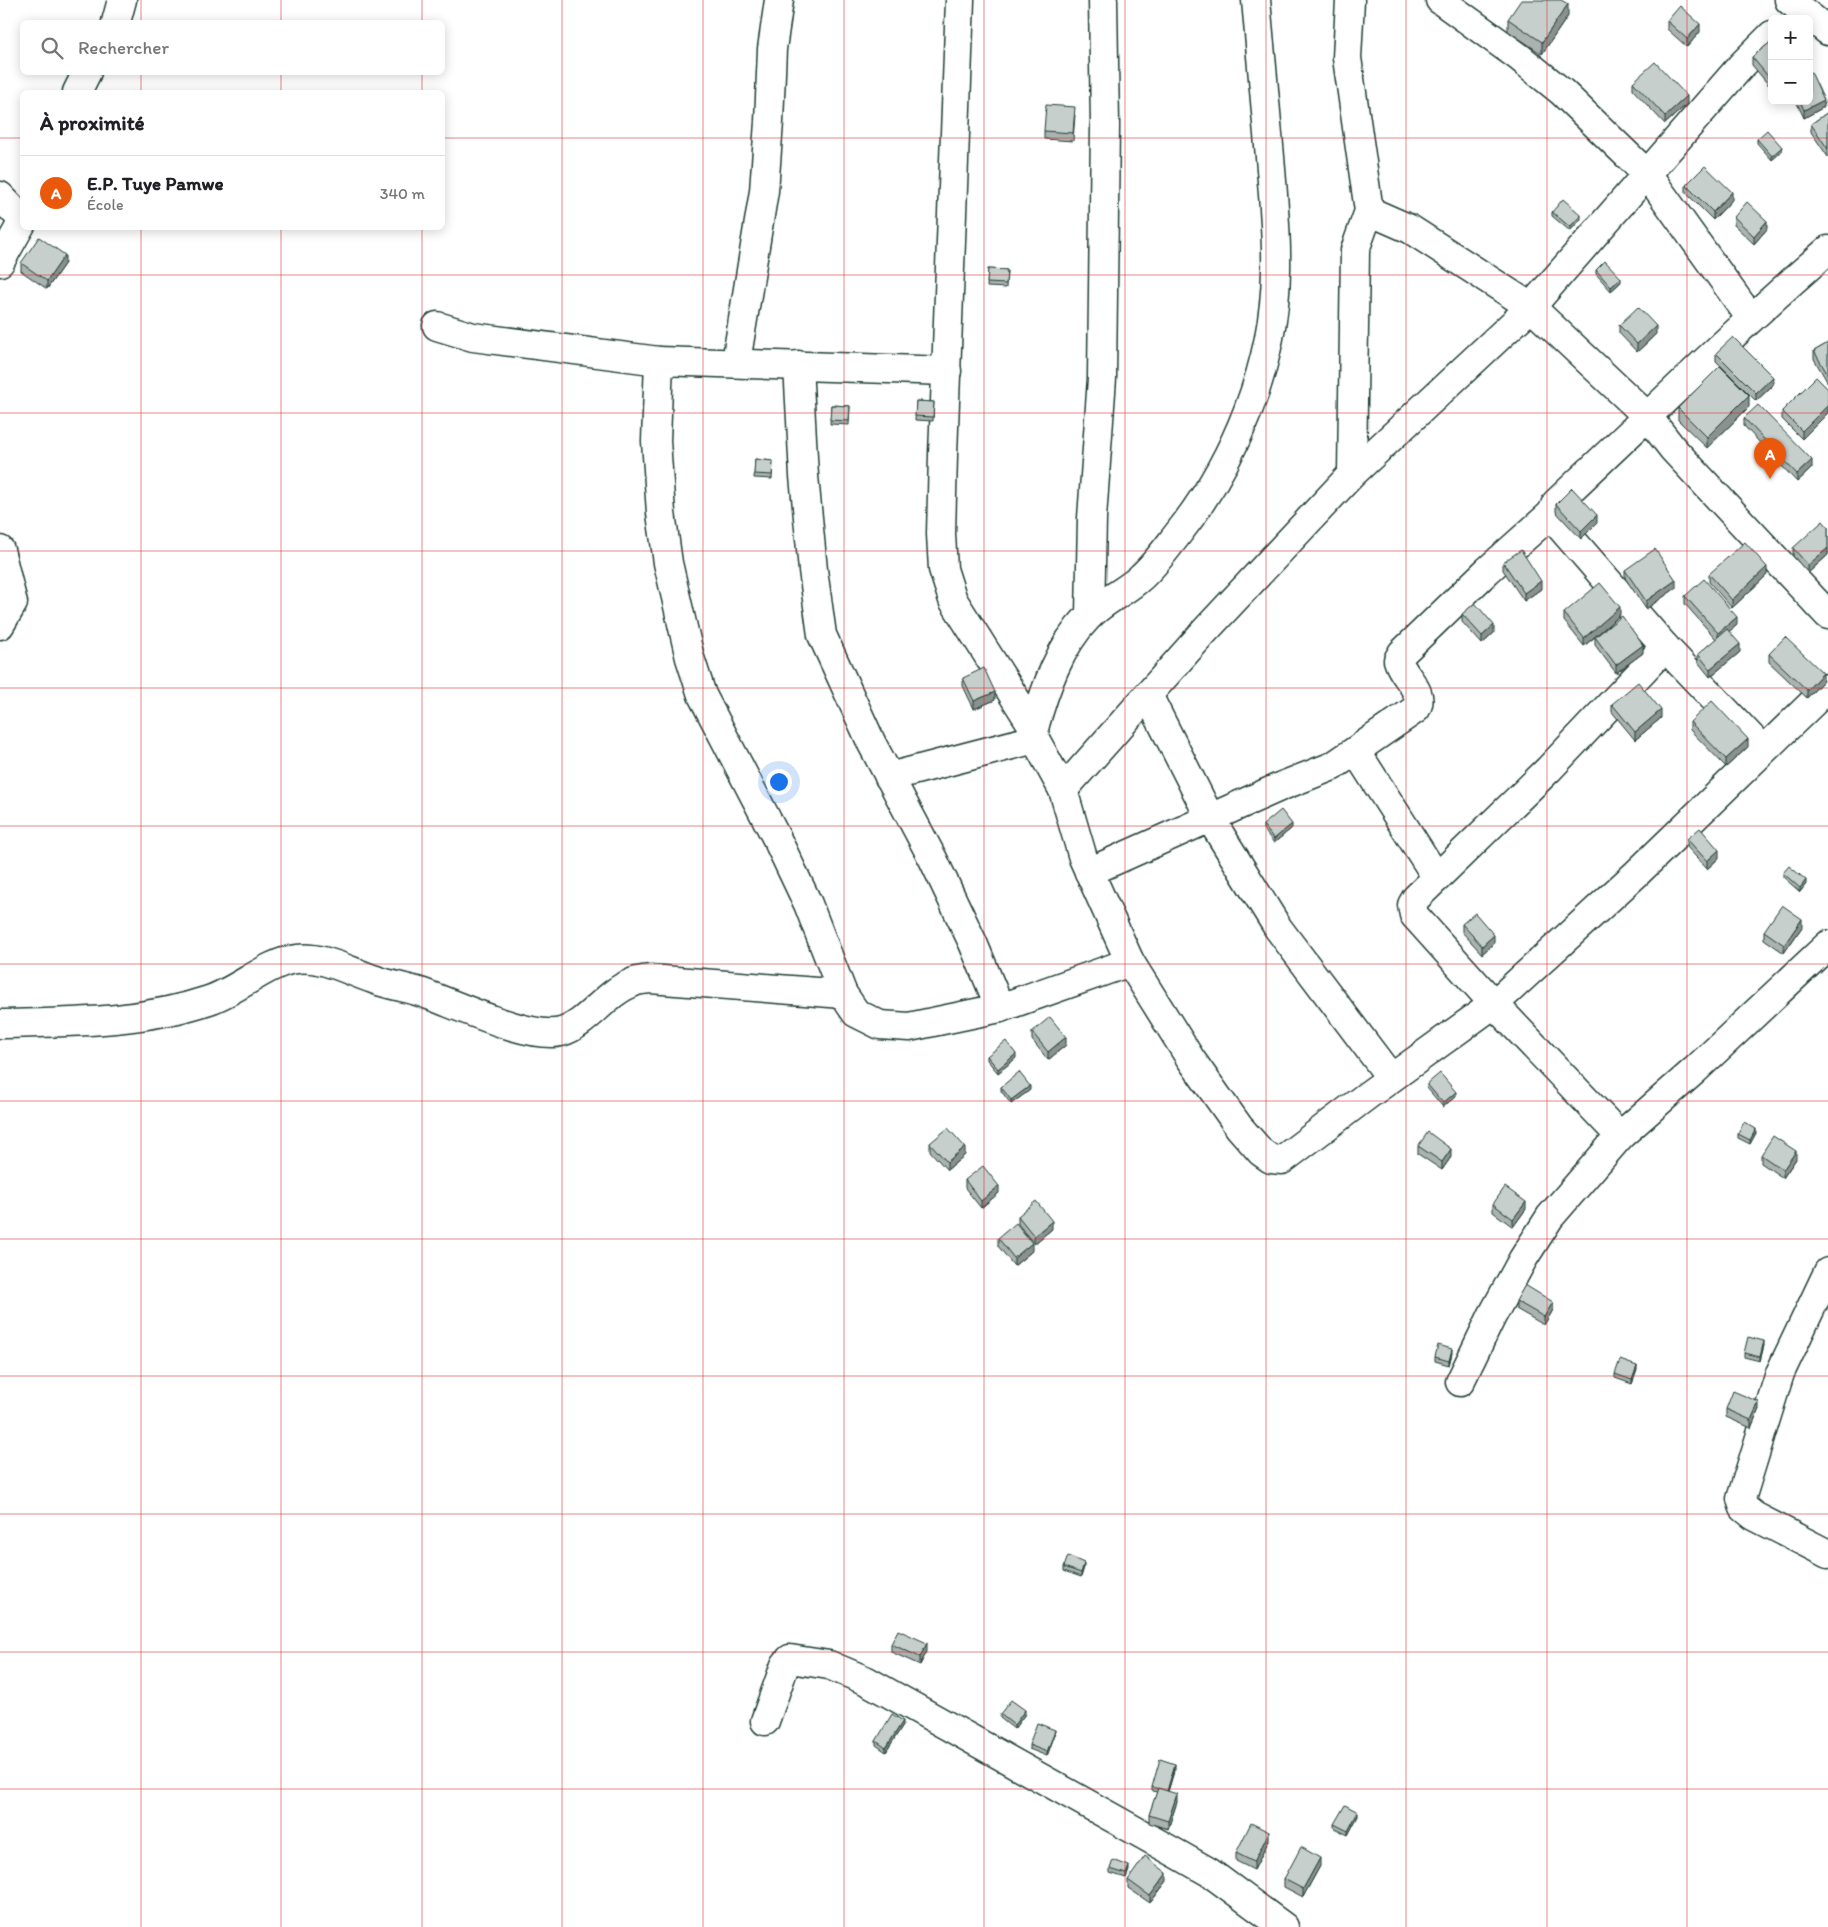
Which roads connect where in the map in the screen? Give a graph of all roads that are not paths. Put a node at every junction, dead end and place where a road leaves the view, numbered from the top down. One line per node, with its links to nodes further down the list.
1 (122, 0): 9 (street)
2 (779, 0): 25 (street)
3 (960, 0): 27 (street)
4 (1103, 0): 32 (street)
5 (1256, 0): 32 (street)
6 (1350, 0): 16 (street)
7 (1440, 0): 14 (street)
8 (1792, 9): 10 (street)
9 (117, 20)
10 (1828, 31)
11 (1768, 39): 14 (street)
12 (86, 75): 13 (street)
13 (78, 90)
14 (1648, 175): 21 (street); 22 (street)
15 (0, 196): 17 (street)
16 (1369, 211): 21 (street); 29 (street)
17 (20, 217)
18 (20, 227): 20 (street)
19 (1828, 250): 22 (street)
20 (0, 262)
21 (1530, 307): 28 (street); 29 (street)
22 (1750, 317): 28 (street)
23 (437, 326): 24 (street)
24 (659, 361): 25 (street); 48 (street)
25 (736, 362): 26 (street)
26 (798, 365): 27 (street); 41 (street)
27 (947, 371): 38 (street)
28 (1648, 417): 30 (street); 33 (street)
29 (1352, 474): 37 (street)
30 (1552, 513): 35 (street); 40 (street)
31 (0, 550): 34 (street)
32 (1090, 615): 38 (street)
33 (1828, 615)
34 (0, 625)
35 (1665, 646): 39 (street); 45 (street)
36 (1828, 688): 39 (street)
37 (1148, 695): 42 (street); 43 (street)
38 (1034, 734): 41 (street); 42 (street)
39 (1762, 749): 49 (street)
40 (1356, 751): 43 (street); 45 (street)
41 (889, 777): 50 (street)
42 (1063, 790): 44 (street)
43 (1210, 818): 44 (street); 52 (street)
44 (1089, 872): 47 (street)
45 (1438, 878): 49 (street)
46 (1828, 945): 53 (street)
47 (1130, 962): 50 (street); 52 (street)
48 (842, 994): 50 (street); 51 (street)
49 (1494, 1004): 52 (street); 53 (street)
50 (1000, 1008)
51 (0, 1024)
52 (1391, 1078)
53 (1620, 1136): 55 (street)
54 (1828, 1272): 56 (street)
55 (1460, 1382)
56 (1828, 1554)
57 (765, 1721): 58 (street)
58 (1284, 1927)

